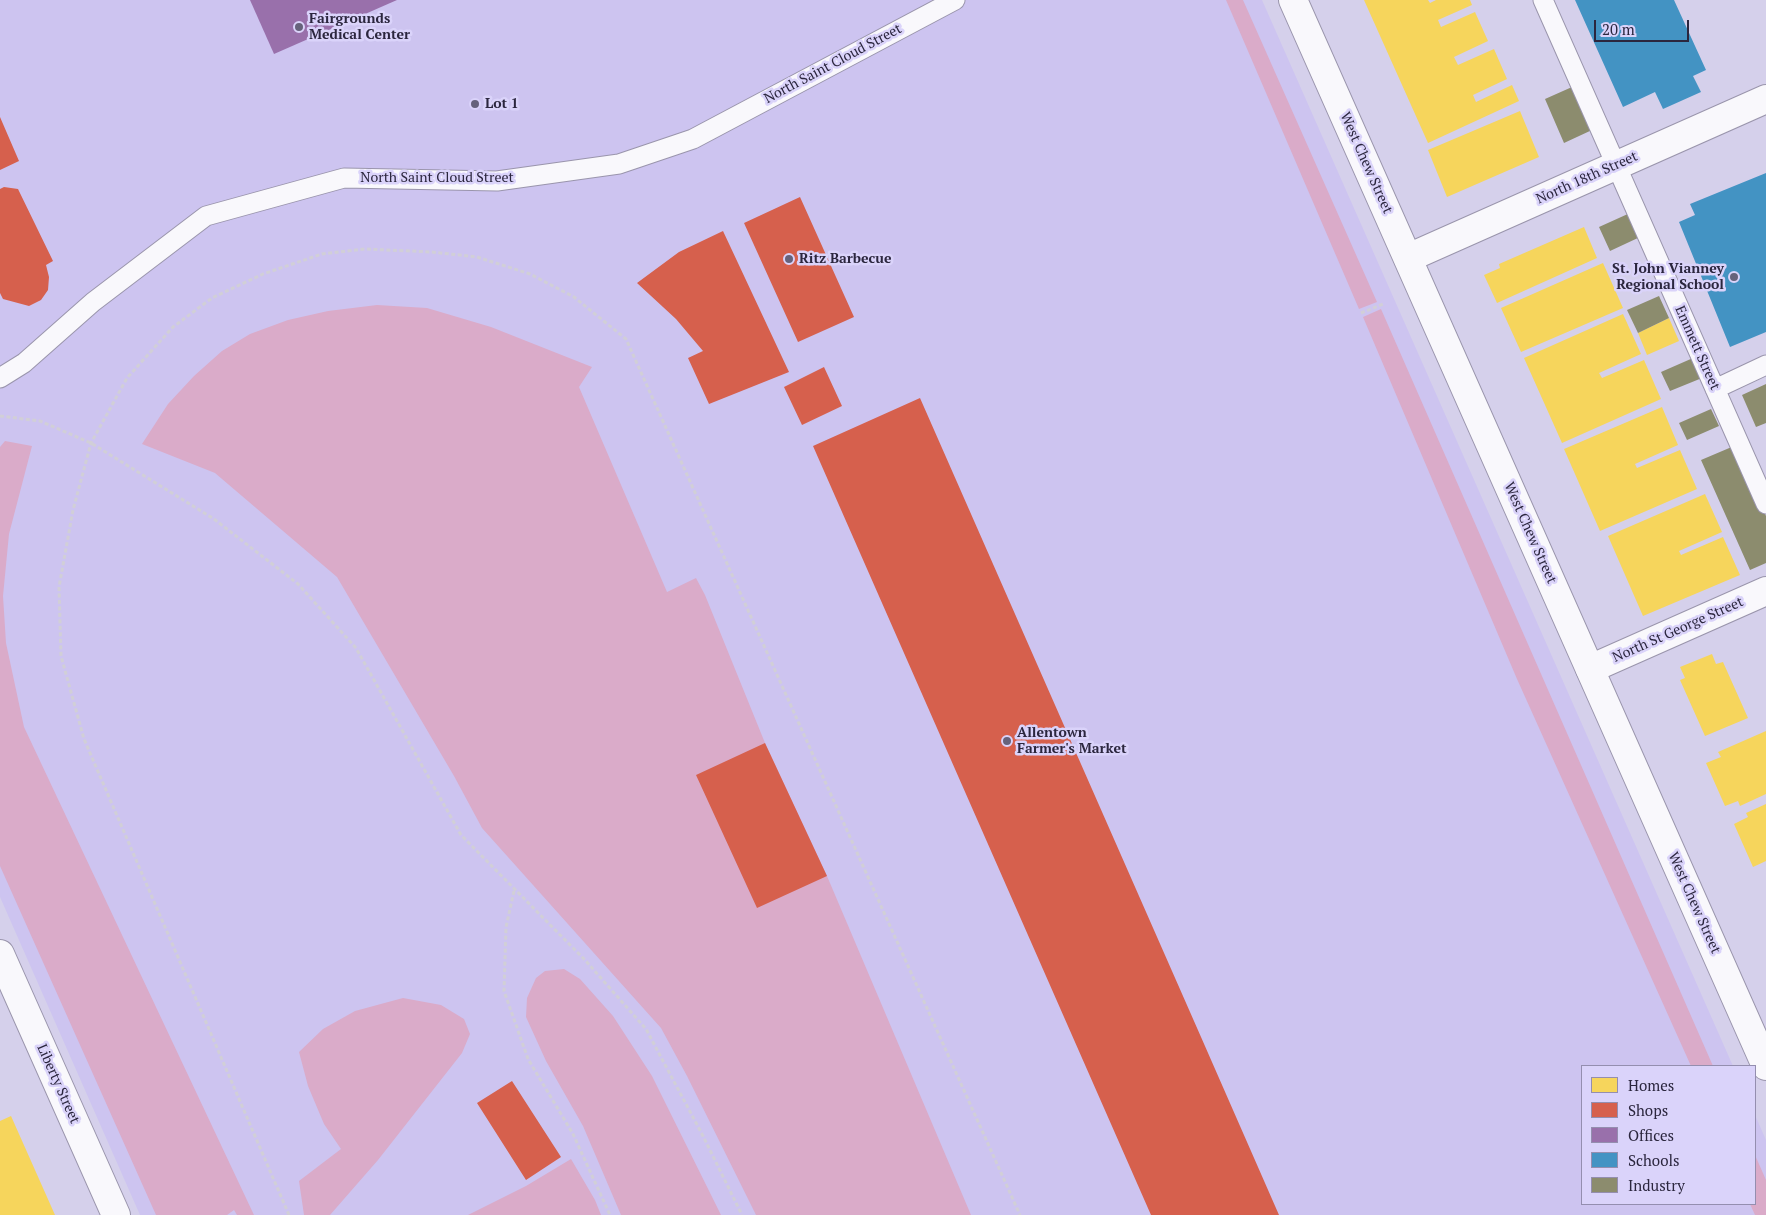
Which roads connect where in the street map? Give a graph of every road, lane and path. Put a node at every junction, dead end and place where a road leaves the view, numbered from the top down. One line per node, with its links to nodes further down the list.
1 (955, 0): 10 (lane, North Saint Cloud Street)
2 (1293, 0): 6 (street, West Chew Street)
3 (1543, 0): 5 (lane, Emmett Street)
4 (1766, 99): 5 (street, North 18th Street)
5 (1616, 165): 6 (street, North 18th Street); 11 (lane, Emmett Street)
6 (1408, 258): 16 (street, West Chew Street)
7 (1383, 304): 8 (path)
8 (1361, 313)
9 (1766, 365): 11 (lane)
10 (0, 378)
11 (1715, 389): 14 (lane, Emmett Street)
12 (0, 416): 13 (path)
13 (91, 443): 17 (path); 21 (path); 24 (path)
14 (1766, 504)
15 (1766, 591): 16 (street, North St George Street)
16 (1590, 668): 19 (street, West Chew Street)
17 (514, 890): 22 (path); 23 (path)
18 (0, 954): 20 (street, Liberty Street)
19 (1766, 1066)
20 (116, 1215)
21 (289, 1215)
22 (610, 1215)
23 (742, 1215)
24 (1020, 1215)

